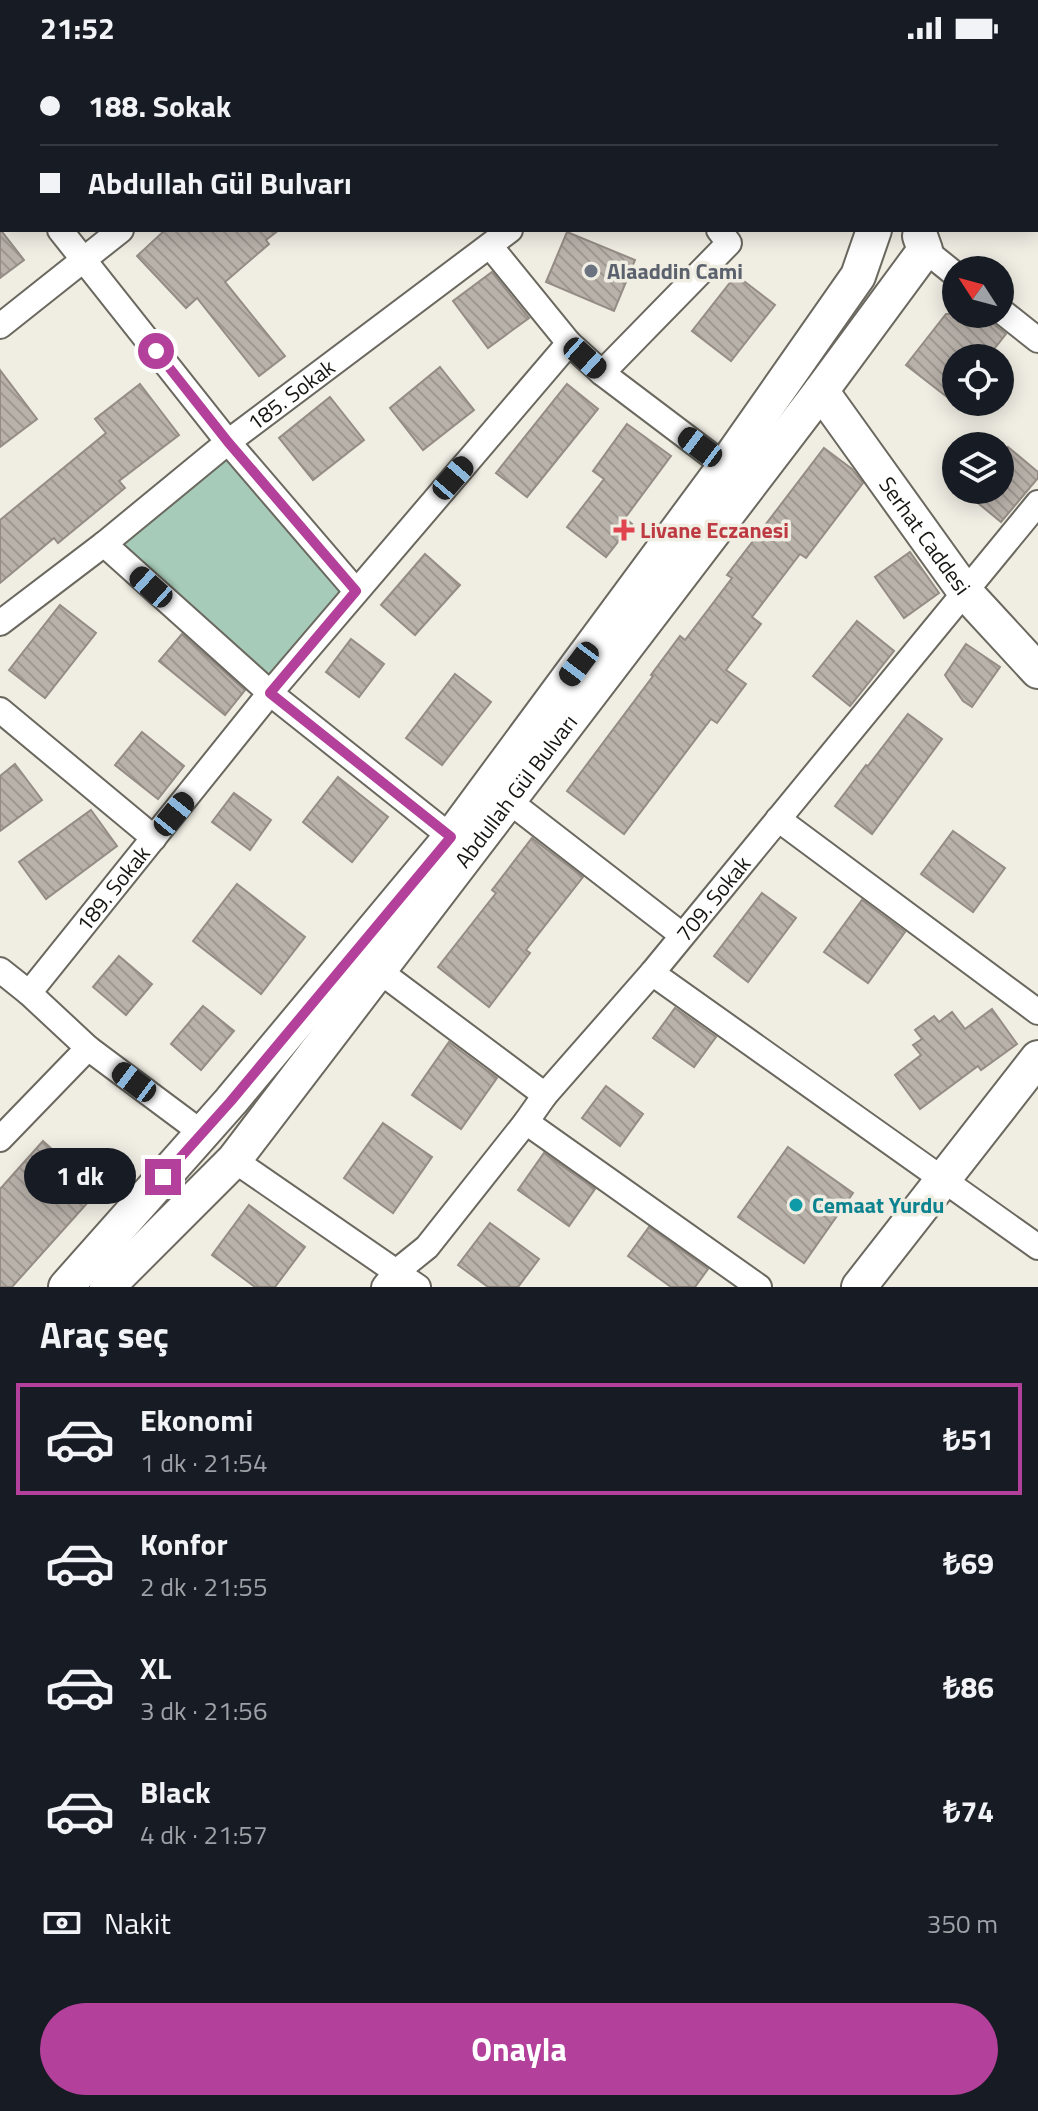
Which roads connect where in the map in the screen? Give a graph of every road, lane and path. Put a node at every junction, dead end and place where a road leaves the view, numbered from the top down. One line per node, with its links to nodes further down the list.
1 (62, 232): 9 (street)
2 (119, 232): 9 (street)
3 (508, 232): 7 (street, 185. Sokak)
4 (721, 232): 14 (street)
5 (873, 232): 17 (main road, Abdullah Gül Bulvarı)
6 (922, 236): 8 (street); 15 (main road, Abdullah Gül Bulvarı)
7 (490, 246): 13 (street); 16 (street, 185. Sokak)
8 (942, 259)
9 (84, 260): 11 (street); 16 (street)
10 (1014, 321): 12 (street)
11 (0, 326)
12 (1038, 340)
13 (569, 343): 14 (street); 20 (street, 189. Sokak)
14 (602, 373): 17 (street)
15 (821, 391): 21 (main road, Serhat Caddesi); 26 (main road, Abdullah Gül Bulvarı)
16 (228, 442): 19 (street, 185. Sokak); 20 (street)
17 (725, 466): 28 (main road, Abdullah Gül Bulvarı)
18 (1038, 503): 21 (street, 709. Sokak)
19 (104, 544): 22 (street, 185. Sokak); 24 (street)
20 (356, 591): 24 (street, 189. Sokak)
21 (966, 593): 23 (main road, Serhat Caddesi); 27 (street, 709. Sokak)
22 (0, 623)
23 (1038, 671)
24 (270, 693): 28 (street); 29 (street, 189. Sokak)
25 (0, 710): 29 (street)
26 (509, 801): 30 (street); 32 (main road, Abdullah Gül Bulvarı)
27 (778, 819): 30 (street, 709. Sokak); 35 (street)
28 (451, 837): 39 (main road, Abdullah Gül Bulvarı)
29 (154, 838): 34 (street, 189. Sokak)
30 (682, 935): 33 (street, 709. Sokak)
31 (0, 970): 34 (street)
32 (378, 970): 38 (street); 41 (main road, Abdullah Gül Bulvarı)
33 (652, 973): 38 (street, 709. Sokak); 45 (street)
34 (29, 993): 36 (street)
35 (1038, 1012)
36 (88, 1048): 42 (street); 43 (street)
37 (1038, 1058): 45 (main road)
38 (545, 1095): 40 (street, 709. Sokak)
39 (225, 1096): 41 (street); 42 (main road, Abdullah Gül Bulvarı)
40 (526, 1122): 47 (street, 709. Sokak); 51 (street)
41 (265, 1129): 44 (main road, Abdullah Gül Bulvarı)
42 (202, 1133): 48 (main road, Abdullah Gül Bulvarı)
43 (0, 1139)
44 (234, 1160): 47 (street); 49 (main road, Abdullah Gül Bulvarı)
45 (943, 1179): 46 (street); 52 (main road)
46 (1038, 1247)
47 (390, 1279): 50 (street)
48 (66, 1287)
49 (107, 1287)
50 (418, 1287)
51 (759, 1287)
52 (859, 1287)

